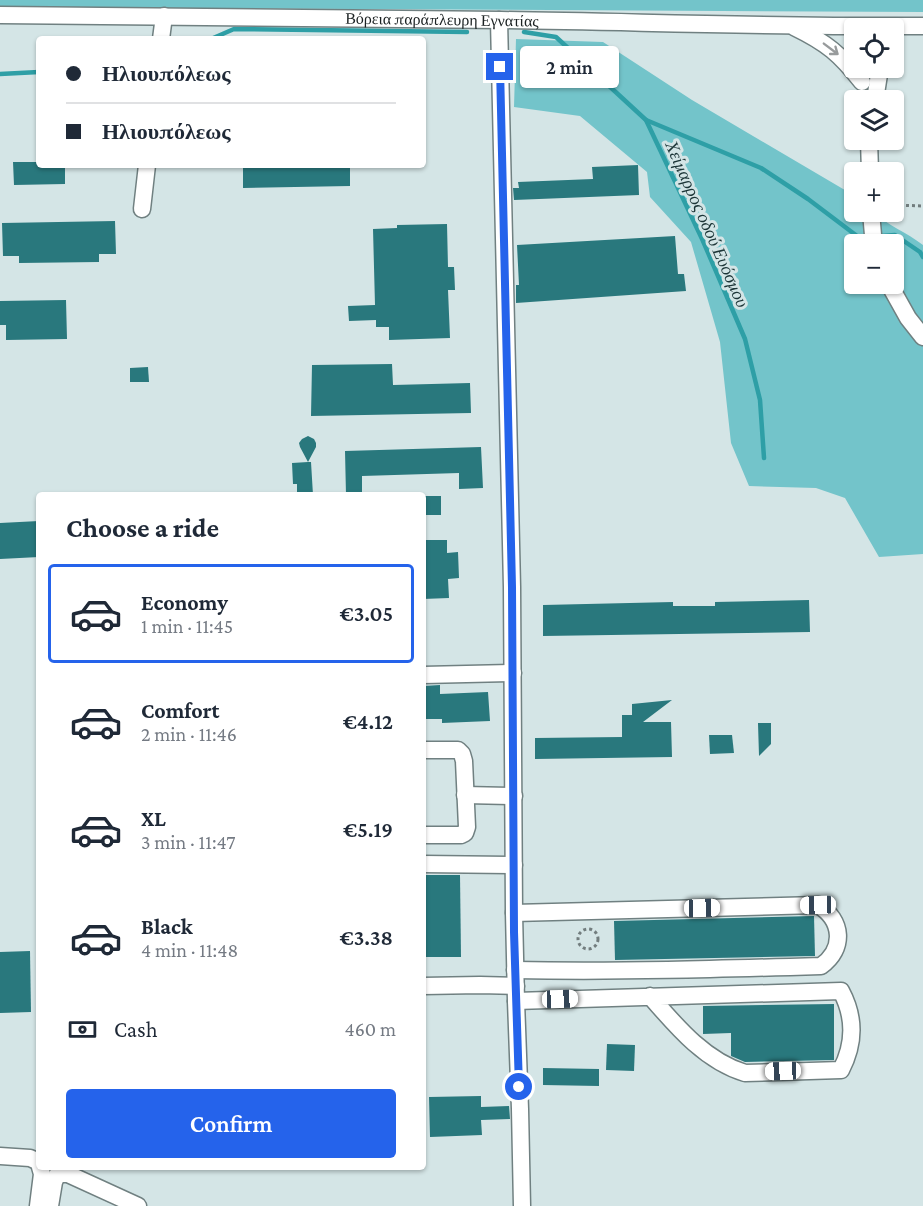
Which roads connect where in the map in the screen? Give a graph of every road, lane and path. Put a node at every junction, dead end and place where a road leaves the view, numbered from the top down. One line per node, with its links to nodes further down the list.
1 (0, 15): 2 (street, Βόρεια παράπλευρη Εγνατίας)
2 (164, 16): 3 (street, Βόρεια παράπλευρη Εγνατίας); 8 (street)
3 (499, 20): 4 (street, Βόρεια παράπλευρη Εγνατίας); 16 (street)
4 (791, 26): 7 (street, Βόρεια παράπλευρη Εγνατίας); 9 (street, one-way to 9)
5 (923, 26): 6 (street, Βόρεια παράπλευρη Εγνατίας)
6 (904, 27)
7 (844, 28)
8 (161, 36)
9 (844, 60)
10 (147, 168): 13 (street)
11 (904, 206): 12 (path)
12 (923, 206)
13 (142, 209)
14 (895, 294): 15 (street)
15 (923, 337)
16 (513, 673): 17 (street); 20 (street)
17 (426, 675)
18 (426, 750): 19 (street)
19 (465, 795): 20 (street); 21 (street)
20 (514, 796): 23 (street)
21 (426, 835)
22 (426, 864): 23 (street)
23 (514, 865): 24 (street)
24 (514, 913): 26 (street); 26 (street)
25 (581, 931): 25 (path)
26 (515, 985): 27 (street); 28 (street); 35 (street)
27 (426, 986)
28 (650, 996): 28 (street)
29 (0, 1156): 30 (street)
30 (36, 1161)
31 (41, 1170): 32 (street)
32 (38, 1206)
33 (50, 1206): 34 (street)
34 (138, 1206)
35 (522, 1206)

